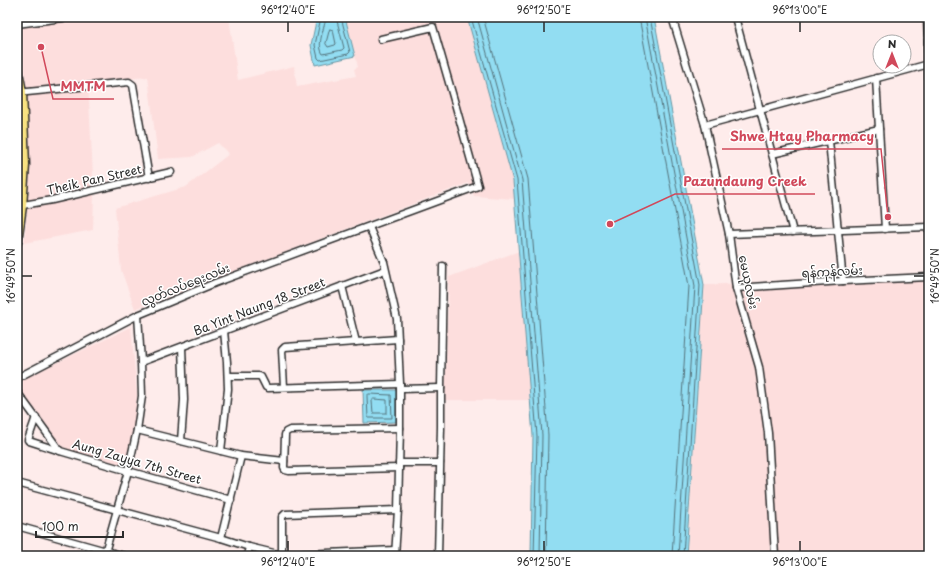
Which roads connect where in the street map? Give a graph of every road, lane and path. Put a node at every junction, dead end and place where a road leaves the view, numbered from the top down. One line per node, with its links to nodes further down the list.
1 (70, 17): 5 (street)
2 (672, 17): 13 (street, မေယုလမ်း)
3 (735, 17): 12 (street)
4 (928, 21): 7 (street)
5 (17, 24)
6 (382, 39): 20 (street, လွတ်လပ်ရေးလမ်း)
7 (929, 64): 9 (street); 10 (street)
8 (17, 66): 11 (main road)
9 (876, 78): 12 (street); 14 (street)
10 (929, 83)
11 (19, 93): 18 (street); 19 (main road)
12 (760, 110): 13 (street); 16 (street)
13 (705, 125): 25 (street, မေယုလမ်း)
14 (879, 129): 15 (street); 22 (street)
15 (829, 141): 16 (street); 23 (street)
16 (772, 154): 24 (street)
17 (171, 172): 18 (street, Theik Pan Street)
18 (149, 178): 19 (street, Theik Pan Street)
19 (19, 206): 26 (main road)
20 (369, 227): 28 (street); 33 (street, လွတ်လပ်ရေးလမ်း)
21 (929, 227): 22 (street)
22 (885, 229): 23 (street)
23 (837, 230): 24 (street); 30 (street)
24 (793, 232): 25 (street)
25 (729, 234): 32 (street, မေယုလမ်း)
26 (17, 242)
27 (443, 266): 43 (street)
28 (385, 270): 31 (street, Ba Yint Naung 18 Street); 35 (street)
29 (929, 278): 30 (street, ရန်ကုန်လမ်း)
30 (843, 281): 32 (street, ရန်ကုန်လမ်း)
31 (342, 286): 34 (street, Ba Yint Naung 18 Street); 36 (street)
32 (736, 288): 69 (street, မေယုလမ်း)
33 (138, 315): 38 (street); 40 (street, လွတ်လပ်ရေးလမ်း)
34 (224, 331): 37 (street, Ba Yint Naung 18 Street); 39 (street)
35 (398, 339): 36 (street); 42 (street)
36 (356, 342): 41 (street)
37 (182, 347): 38 (street, Ba Yint Naung 18 Street); 48 (street)
38 (141, 362): 47 (street)
39 (228, 376): 41 (street); 50 (street)
40 (17, 378)
41 (284, 387): 42 (street)
42 (400, 387): 43 (street); 46 (street)
43 (441, 388): 53 (street)
44 (17, 392): 45 (street, Aung Zayya 7th Street)
45 (36, 417): 49 (street, Aung Zayya 7th Street); 49 (street)
46 (400, 428): 52 (street); 54 (street)
47 (137, 430): 48 (street); 55 (street)
48 (181, 441): 50 (street)
49 (60, 451): 55 (street, Aung Zayya 7th Street)
50 (221, 452): 51 (street)
51 (241, 456): 52 (street); 57 (street)
52 (284, 461): 54 (street)
53 (440, 463): 54 (street); 68 (street)
54 (399, 466): 59 (street)
55 (128, 471): 57 (street, Aung Zayya 7th Street); 58 (street)
56 (17, 483): 58 (street)
57 (231, 500): 61 (street)
58 (117, 510): 61 (street); 63 (street)
59 (398, 510): 64 (street); 65 (street)
60 (17, 526): 63 (street)
61 (221, 538): 62 (street)
62 (249, 547): 65 (street); 67 (street)
63 (105, 553): 66 (street)
64 (395, 553): 65 (street)
65 (282, 555)
66 (124, 556)
67 (247, 556)
68 (438, 556)
69 (775, 556)

